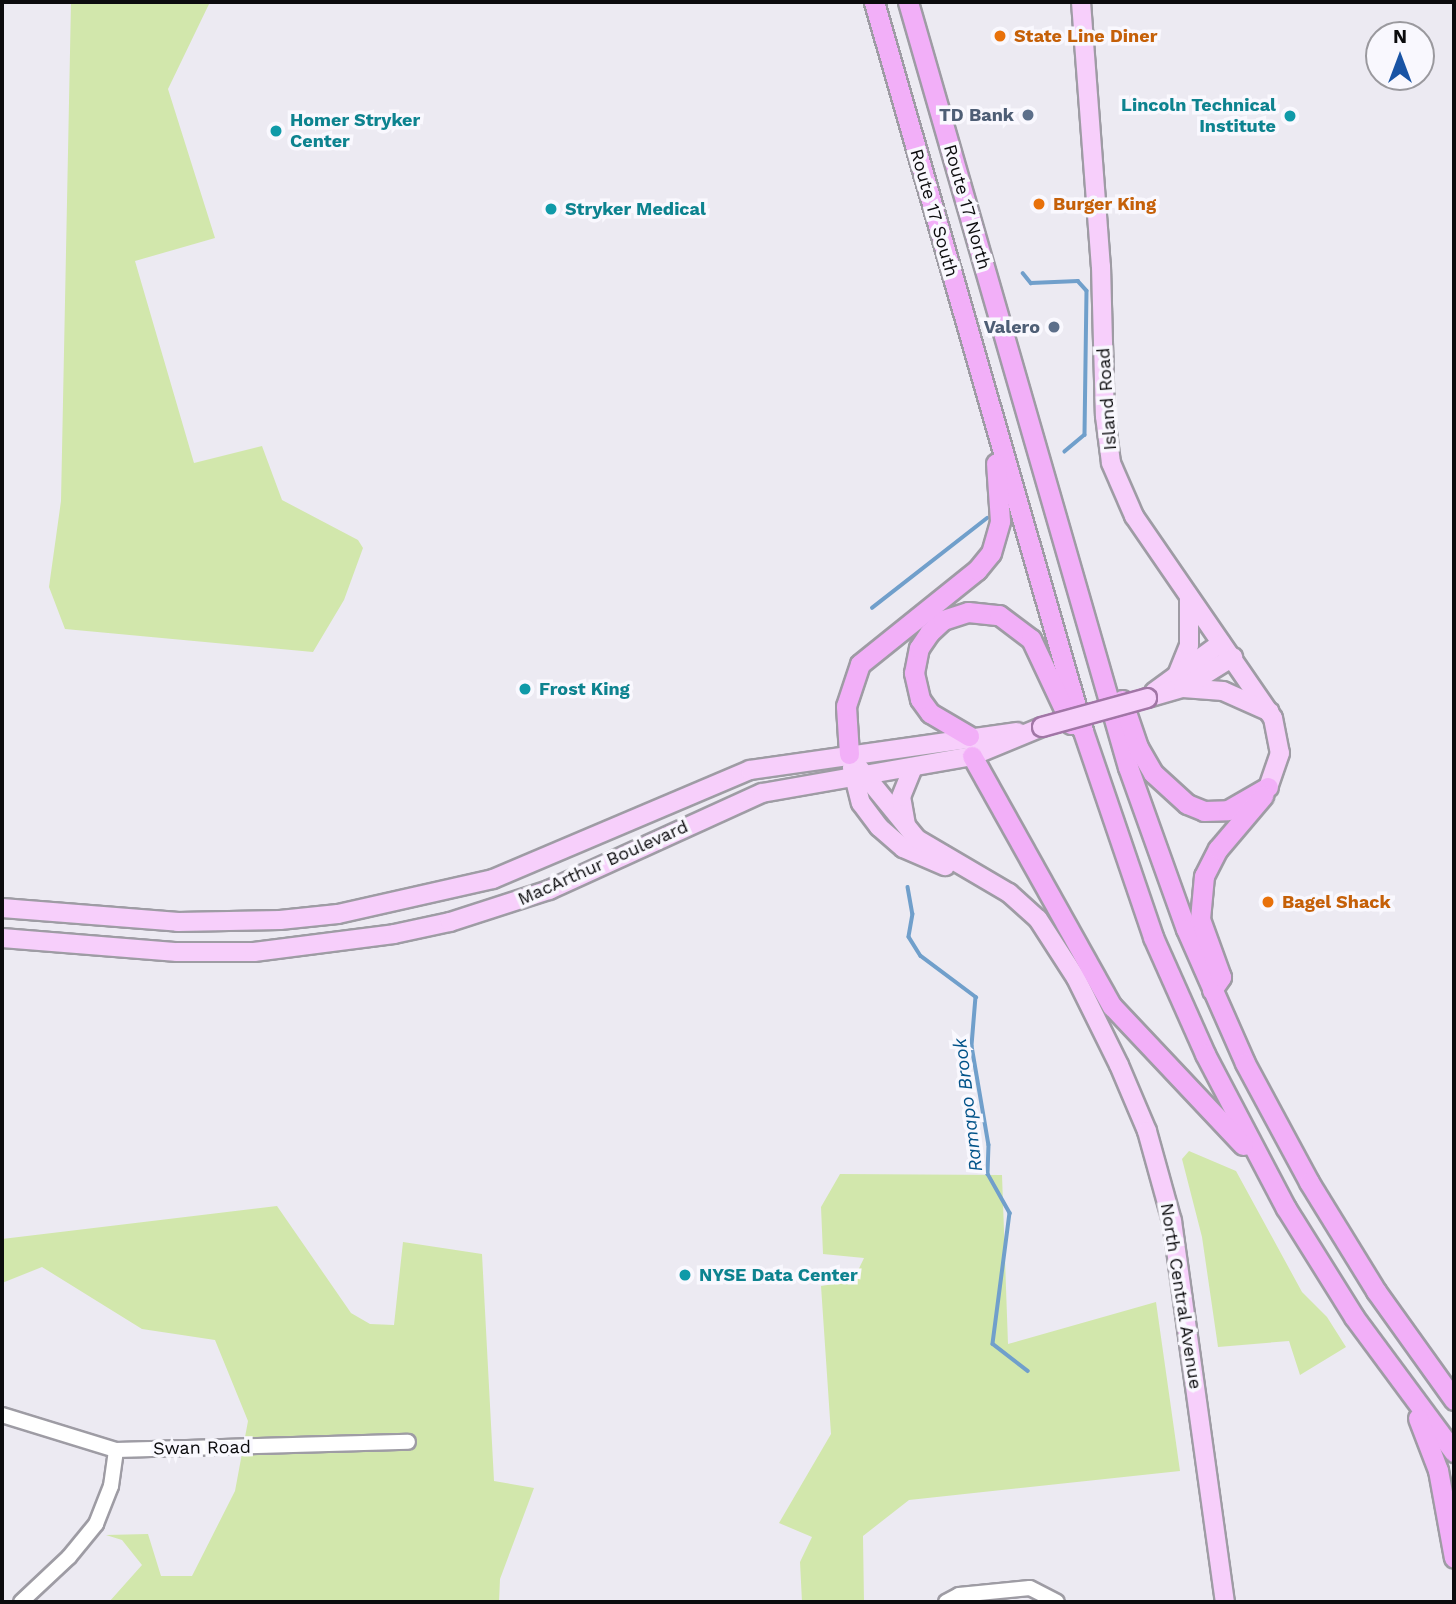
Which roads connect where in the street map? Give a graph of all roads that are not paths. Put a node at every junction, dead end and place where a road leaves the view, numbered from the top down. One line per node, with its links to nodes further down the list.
1 (874, 2): 4 (highway, Route 17 South)
2 (908, 2): 5 (highway, Route 17 North)
3 (1081, 2): 6 (main road, Island Road)
4 (993, 424): 12 (highway); 14 (highway)
5 (1074, 582): 16 (highway); 24 (highway)
6 (1189, 597): 7 (main road, Island Road); 9 (main road)
7 (1221, 643): 8 (main road, Island Road); 9 (main road, MacArthur Boulevard)
8 (1233, 657): 9 (main road, MacArthur Boulevard); 10 (main road, Island Road)
9 (1180, 682): 10 (main road); 11 (main road, MacArthur Boulevard, bridge)
10 (1270, 712): 16 (main road, Island Road)
11 (971, 746): 12 (main road, MacArthur Boulevard); 13 (main road, MacArthur Boulevard); 14 (highway); 25 (highway)
12 (849, 754): 15 (main road, North Central Avenue); 21 (main road, MacArthur Boulevard)
13 (913, 767): 15 (main road, MacArthur Boulevard); 17 (main road)
14 (1096, 773): 25 (highway)
15 (860, 777): 17 (main road, North Central Avenue); 18 (main road, North Central Avenue); 23 (main road, MacArthur Boulevard)
16 (1268, 787): 24 (highway)
17 (909, 831): 18 (main road, North Central Avenue)
18 (982, 878): 36 (main road, North Central Avenue)
19 (2, 908): 20 (main road, MacArthur Boulevard)
20 (87, 915): 21 (main road, MacArthur Boulevard); 22 (main road)
21 (178, 922): 23 (main road)
22 (6, 939): 23 (main road, MacArthur Boulevard)
23 (97, 946)
24 (1212, 990): 27 (highway)
25 (1264, 1168): 26 (highway)
26 (1404, 1388): 31 (highway); 32 (highway)
27 (1454, 1400)
28 (2, 1415): 30 (street, Swan Road)
29 (408, 1442): 30 (street, Swan Road)
30 (116, 1451): 33 (street)
31 (1454, 1452)
32 (1454, 1558)
33 (21, 1602)
34 (946, 1602): 35 (street)
35 (1057, 1602)
36 (1225, 1602)

